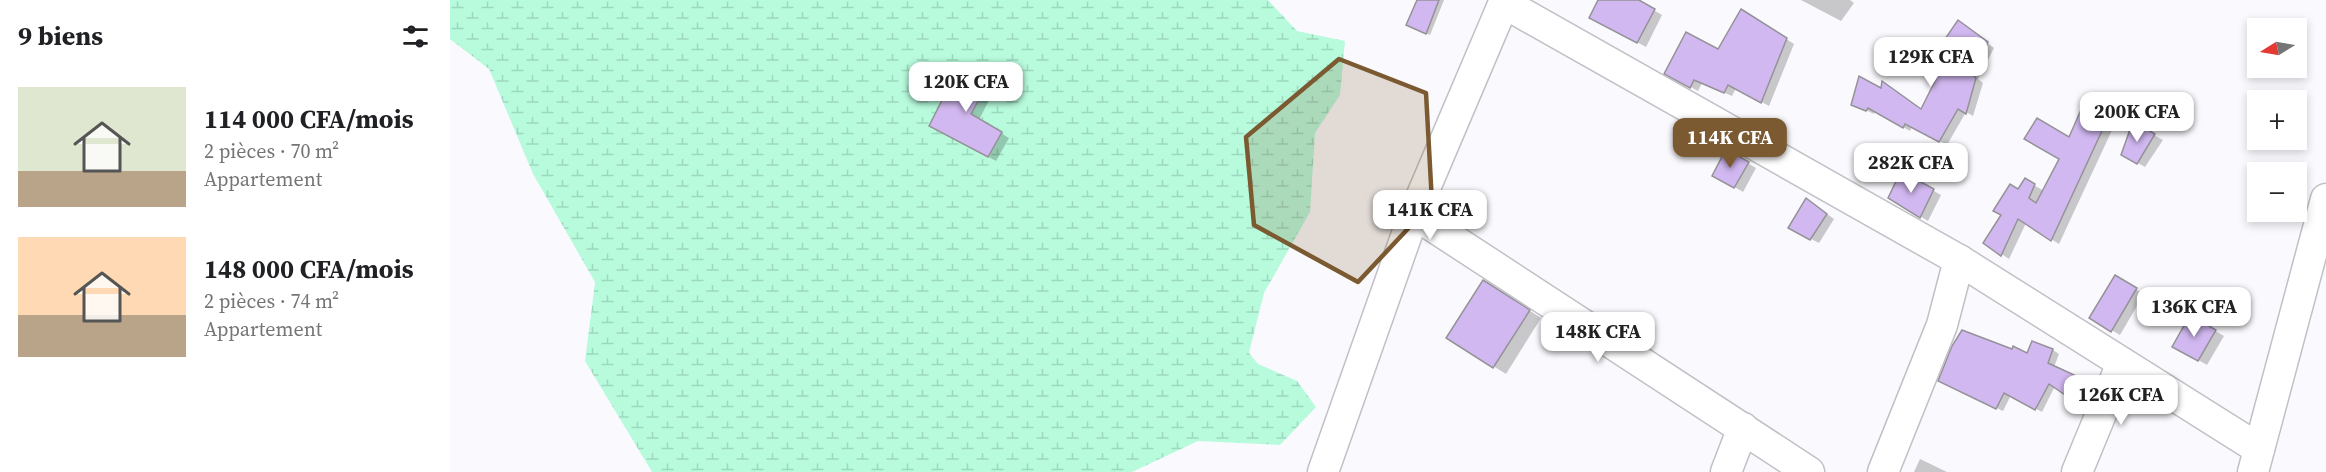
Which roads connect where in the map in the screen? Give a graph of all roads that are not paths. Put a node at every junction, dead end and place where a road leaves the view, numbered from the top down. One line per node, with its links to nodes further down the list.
1 (1504, 1): 3 (street); 4 (street)
2 (2326, 199): 7 (street)
3 (1414, 214): 6 (street); 8 (street)
4 (1959, 260): 5 (street); 11 (street)
5 (2122, 363): 7 (street); 12 (street)
6 (1743, 429): 9 (street); 10 (street)
7 (2256, 460)
8 (1323, 472)
9 (1726, 472)
10 (1809, 472)
11 (1883, 472)
12 (2077, 472)

